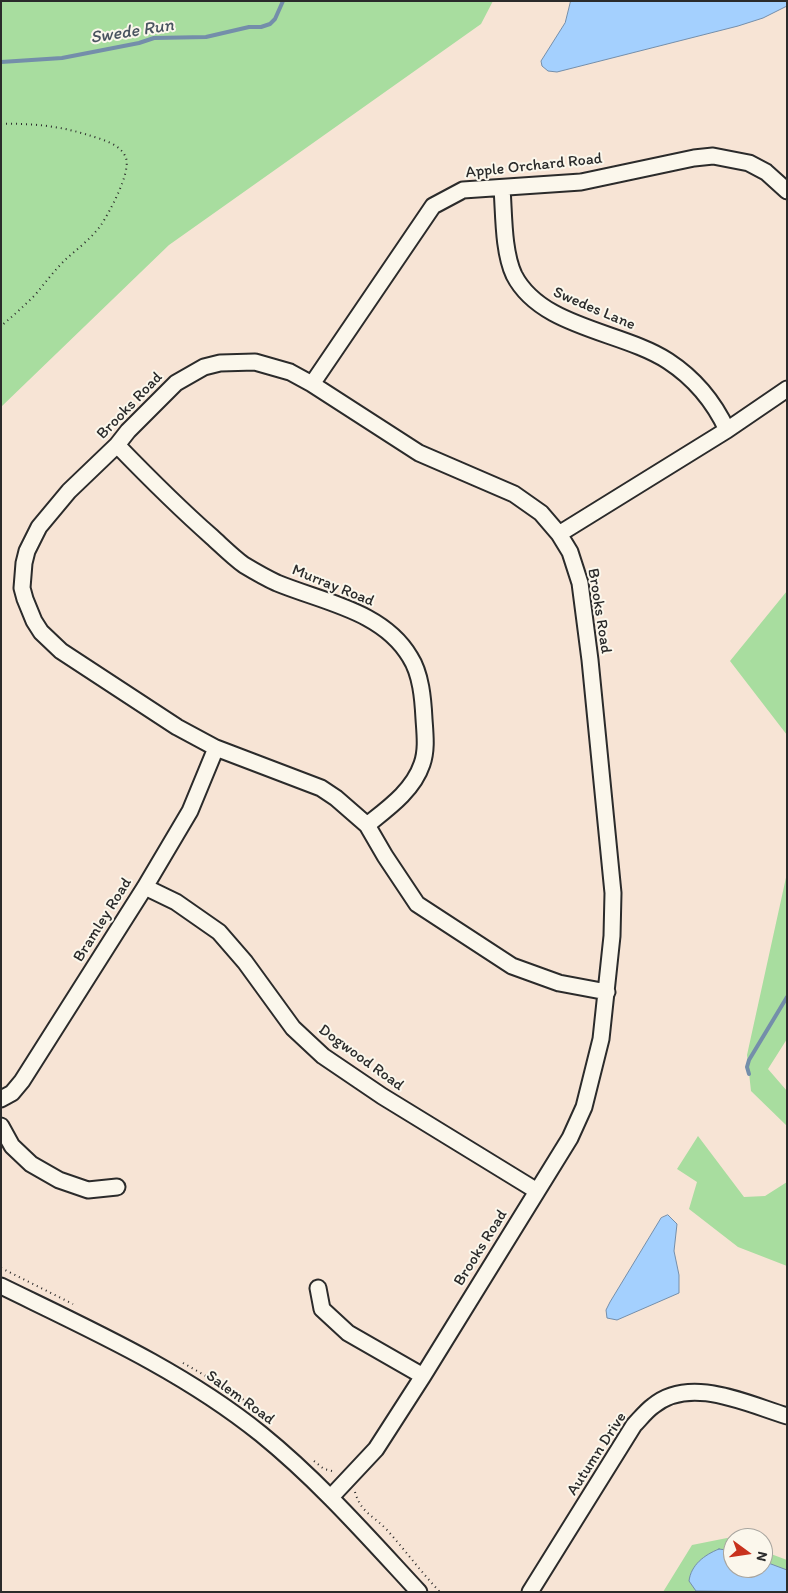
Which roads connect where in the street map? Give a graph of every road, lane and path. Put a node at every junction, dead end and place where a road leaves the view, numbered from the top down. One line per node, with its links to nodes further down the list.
1 (1, 124): 4 (path)
2 (502, 188): 3 (street, Apple Orchard Road); 5 (street, Apple Orchard Road); 7 (street, Swedes Lane)
3 (787, 191)
4 (1, 326)
5 (312, 384): 8 (street, Brooks Road); 9 (street, Brooks Road)
6 (787, 389): 7 (street)
7 (726, 430): 9 (street)
8 (117, 445): 10 (street, Brooks Road); 11 (street, Murray Road)
9 (559, 534): 13 (street, Brooks Road)
10 (216, 748): 11 (street, Brooks Road); 12 (street, Bramley Road)
11 (367, 826): 13 (street, Brooks Road)
12 (144, 887): 14 (street, Bramley Road); 17 (street, Dogwood Road)
13 (607, 992): 17 (street, Brooks Road)
14 (1, 1099)
15 (1, 1126): 16 (street)
16 (117, 1188)
17 (537, 1192): 20 (street, Brooks Road)
18 (1, 1286): 23 (street, Salem Road)
19 (318, 1288): 20 (street)
20 (424, 1376): 23 (street, Brooks Road)
21 (787, 1416): 26 (street, Autumn Drive)
22 (355, 1492): 25 (path)
23 (331, 1497): 24 (street, Salem Road)
24 (419, 1592)
25 (440, 1592)
26 (530, 1592)

